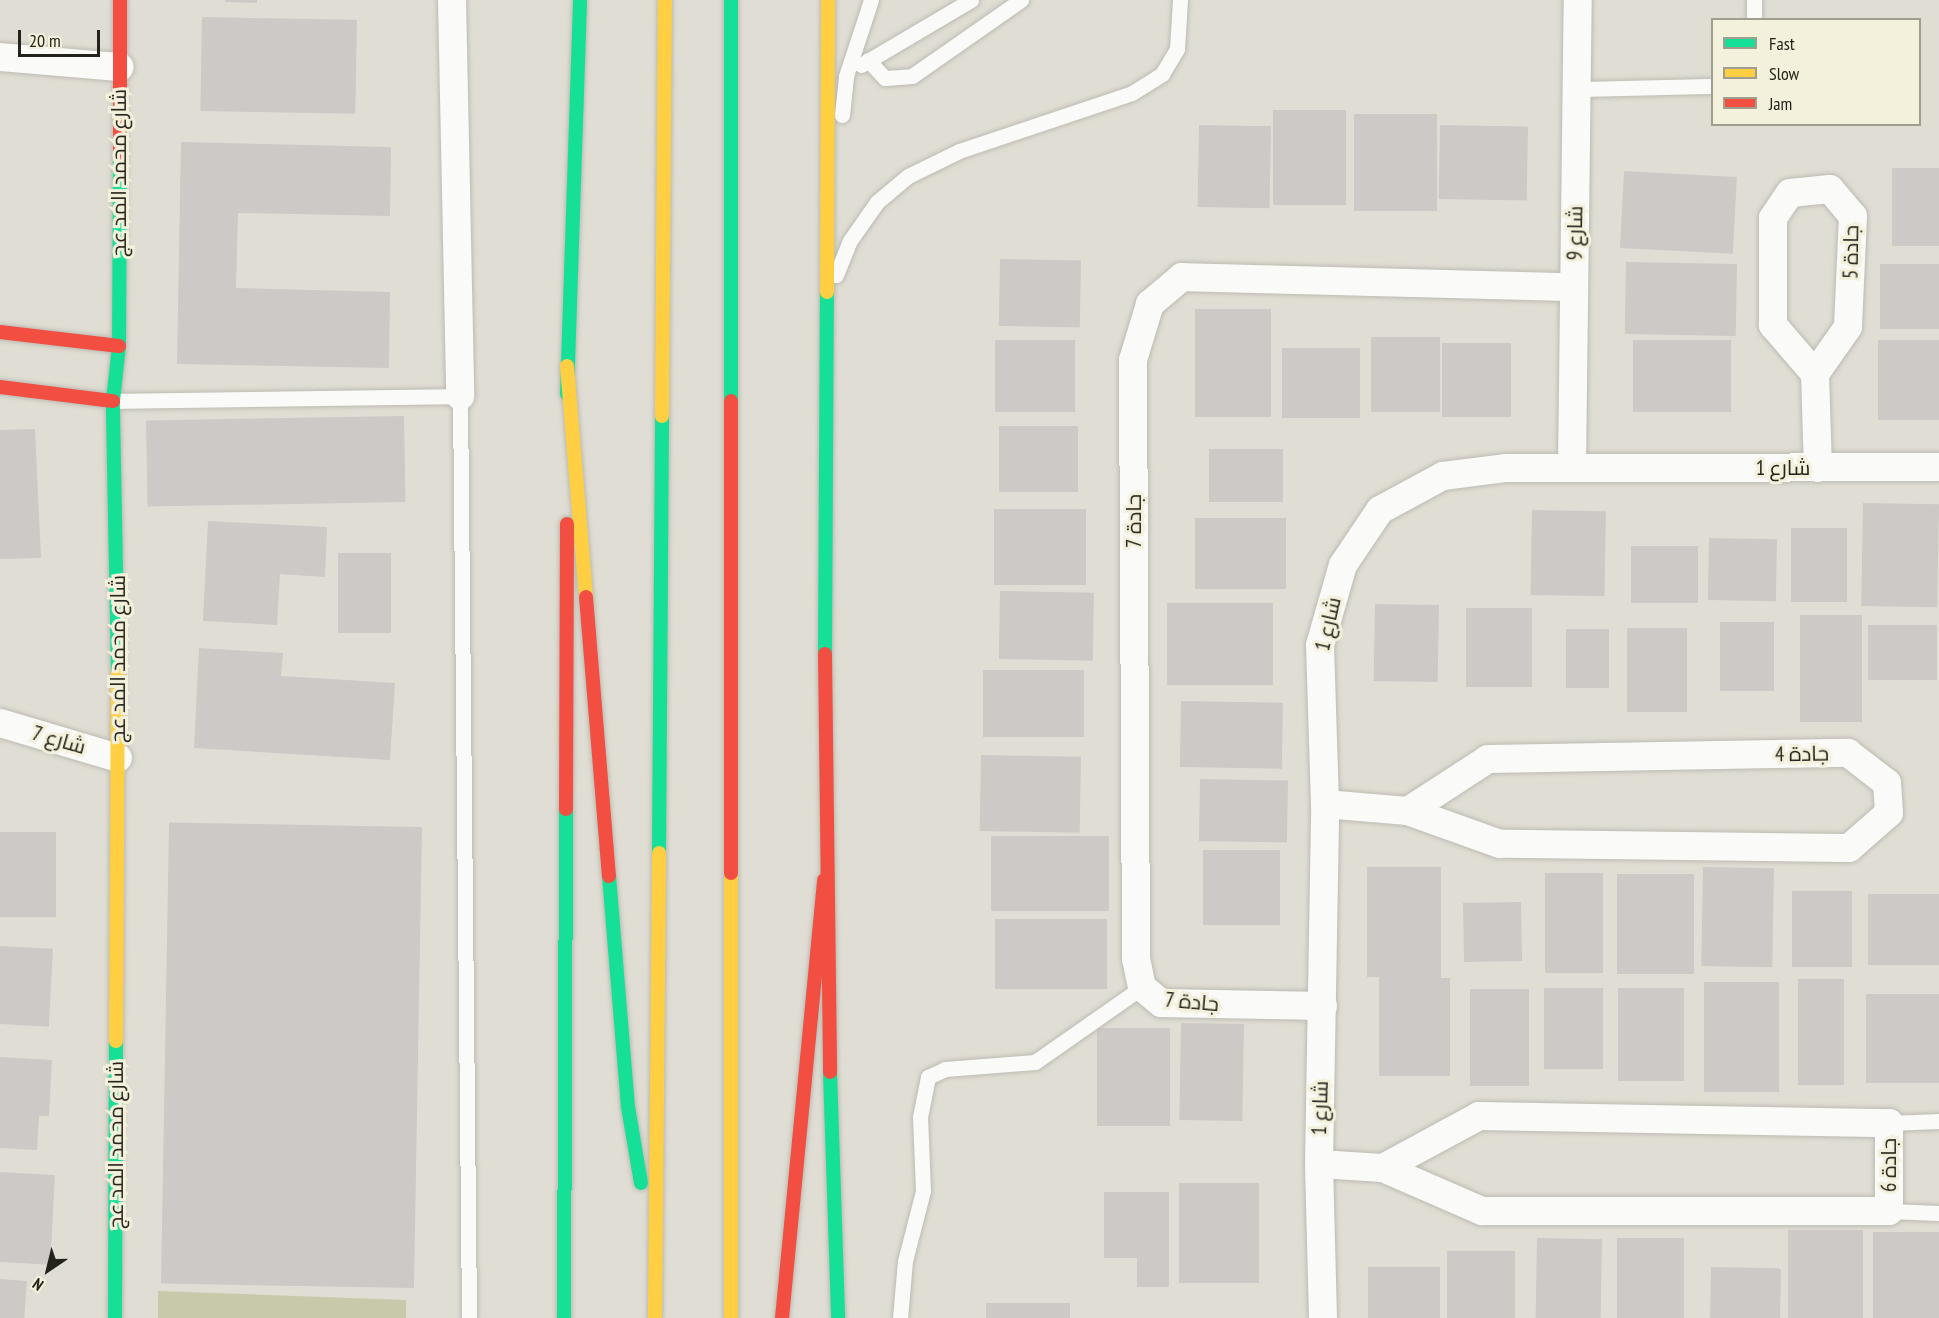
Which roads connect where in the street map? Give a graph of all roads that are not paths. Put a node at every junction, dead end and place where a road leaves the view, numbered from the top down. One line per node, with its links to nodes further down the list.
1 (120, 0): 16 (main road, شارع محمد المد عج)
2 (452, 0): 28 (street)
3 (580, 0): 25 (main road)
4 (665, 0): 46 (main road)
5 (731, 0): 51 (main road)
6 (828, 0): 20 (main road)
7 (871, 0): 17 (lane)
8 (971, 0): 15 (lane)
9 (1021, 0): 15 (lane)
10 (1180, 0): 22 (lane)
11 (1578, 0): 19 (street, شارع 9)
12 (1754, 0): 13 (lane)
13 (1754, 18)
14 (0, 57): 16 (street)
15 (868, 60): 17 (lane)
16 (120, 67): 24 (main road, شارع محمد المد عج)
17 (846, 76): 20 (lane)
18 (1711, 86): 19 (lane)
19 (1576, 89): 21 (street, شارع 9)
20 (828, 268): 22 (main road)
21 (1574, 287): 30 (street, شارع 9); 38 (street, جادة 7)
22 (828, 297): 37 (main road)
23 (0, 332): 24 (main road)
24 (119, 346): 29 (main road, شارع محمد المد عج)
25 (567, 366): 46 (main road); 49 (main road)
26 (1815, 374): 26 (street, جادة 5); 32 (street)
27 (0, 387): 29 (main road)
28 (460, 396): 29 (lane); 48 (lane)
29 (113, 401): 34 (main road, شارع محمد المد عج)
30 (1572, 467): 32 (street, شارع 1); 35 (street, شارع 1)
31 (1939, 467): 32 (street, شارع 1)
32 (1818, 468)
33 (0, 723): 34 (street, شارع 7)
34 (117, 758): 47 (main road, شارع محمد المد عج)
35 (1325, 804): 36 (street, جادة 4); 39 (street, شارع 1)
36 (1408, 811): 36 (street, جادة 4)
37 (824, 879): 52 (main road); 53 (main road)
38 (1142, 987): 39 (street, جادة 7); 54 (lane)
39 (1323, 1006): 42 (street, شارع 1)
40 (1939, 1121): 41 (lane)
41 (1889, 1123): 43 (street, جادة 6); 44 (street, جادة 6)
42 (1319, 1164): 43 (street, جادة 6); 55 (street, شارع 1)
43 (1383, 1168): 44 (street, جادة 6)
44 (1889, 1211): 45 (lane)
45 (1939, 1213)
46 (656, 1270): 50 (main road)
47 (115, 1318)
48 (469, 1318)
49 (564, 1318)
50 (655, 1318)
51 (731, 1318)
52 (782, 1318)
53 (838, 1318)
54 (900, 1318)
55 (1323, 1318)

